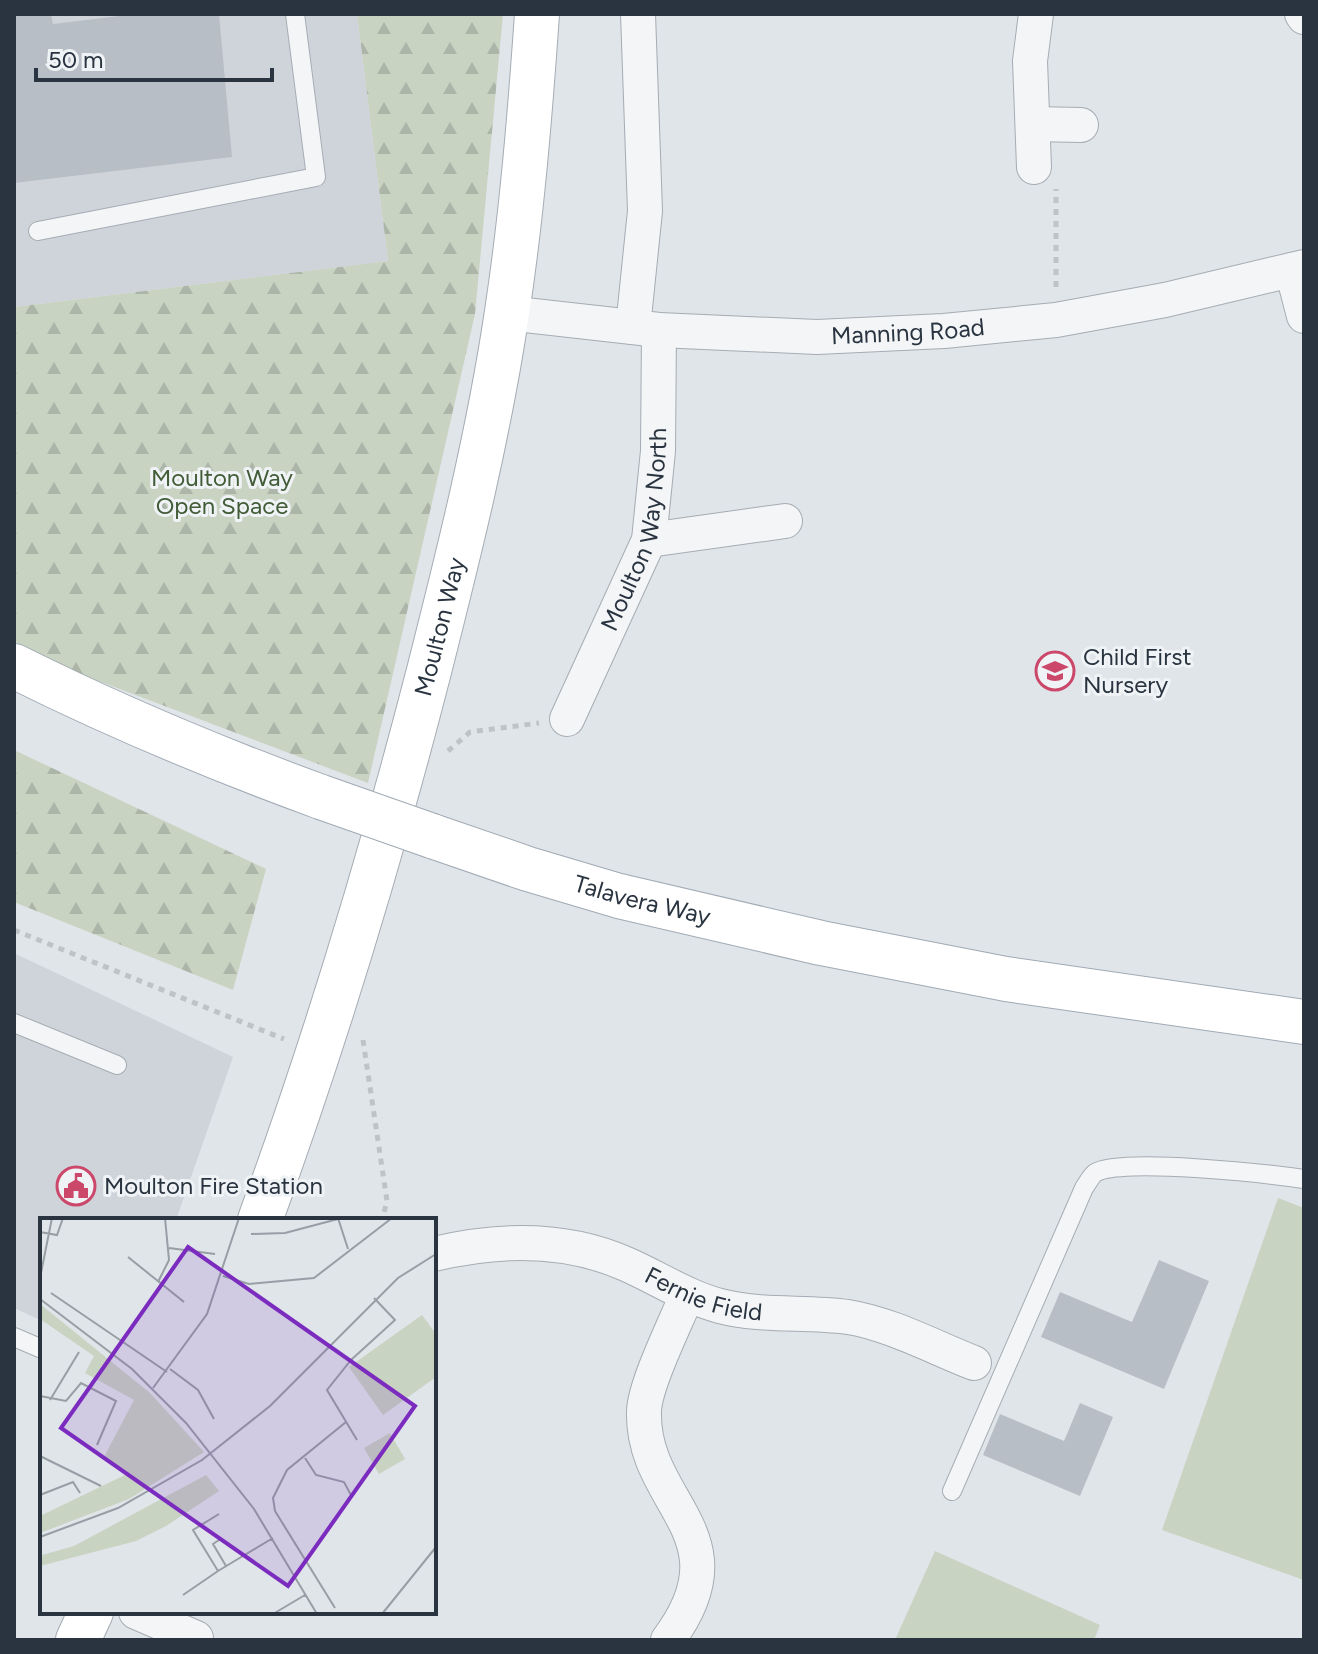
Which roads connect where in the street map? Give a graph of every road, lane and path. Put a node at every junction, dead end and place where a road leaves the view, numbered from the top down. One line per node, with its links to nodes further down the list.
1 (295, 14): 8 (lane)
2 (537, 14): 10 (main road, Moulton Way)
3 (638, 14): 13 (street, Moulton Way North)
4 (1036, 14): 5 (street)
5 (1033, 124): 6 (street); 7 (street)
6 (1081, 125)
7 (1034, 167): 12 (path)
8 (38, 231)
9 (1298, 269): 11 (street); 12 (street, Manning Road)
10 (507, 313): 13 (street, Manning Road); 18 (main road, Moulton Way)
11 (1304, 316)
12 (1056, 320): 13 (street, Manning Road)
13 (646, 328): 15 (street, Moulton Way North)
14 (785, 521): 15 (street)
15 (649, 540): 17 (street, Moulton Way North)
16 (14, 666): 21 (main road, Talavera Way, bridge)
17 (567, 719): 18 (path)
18 (399, 786): 20 (main road, Moulton Way)
19 (14, 930): 23 (path)
20 (333, 1009): 26 (main road, Moulton Way); 27 (path)
21 (1304, 1022)
22 (14, 1023): 24 (lane)
23 (291, 1041)
24 (117, 1065)
25 (1304, 1179): 32 (lane)
26 (261, 1218)
27 (383, 1218)
28 (436, 1254): 29 (street, Fernie Field)
29 (687, 1295): 32 (street, Fernie Field); 38 (street)
30 (14, 1337): 31 (lane)
31 (40, 1348)
32 (988, 1369): 33 (lane)
33 (952, 1491)
34 (90, 1614): 37 (main road)
35 (143, 1614): 36 (street)
36 (199, 1630)
37 (78, 1640)
38 (668, 1640)

